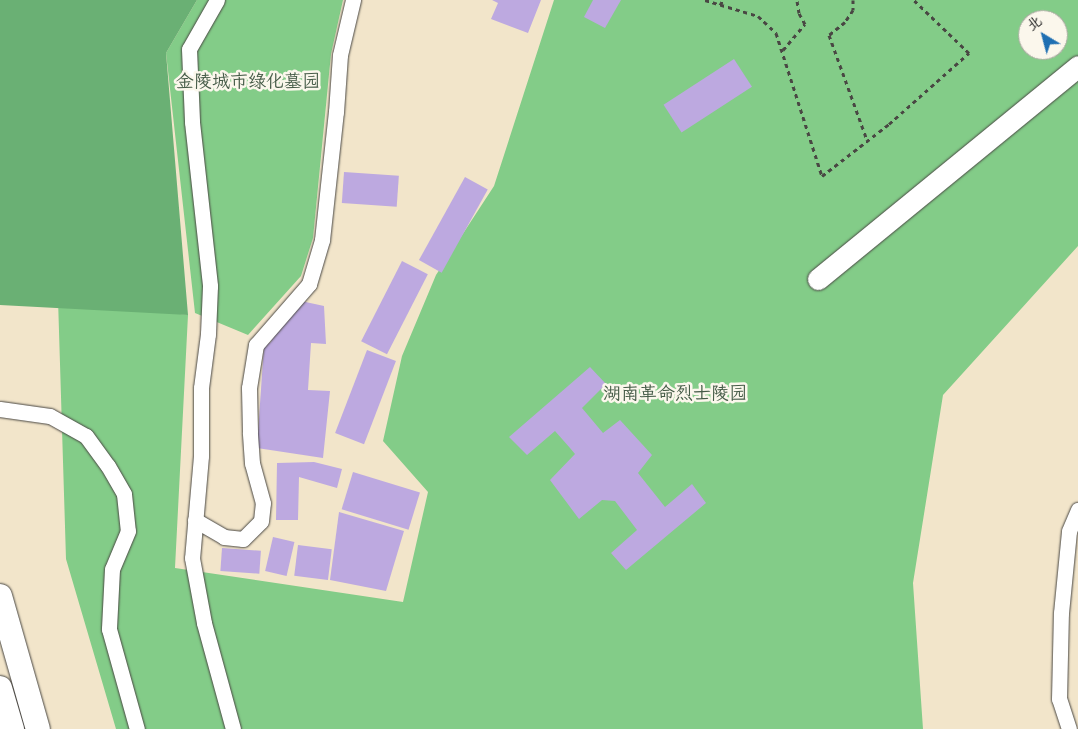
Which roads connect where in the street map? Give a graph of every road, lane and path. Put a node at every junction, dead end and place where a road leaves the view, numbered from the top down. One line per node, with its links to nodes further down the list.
1 (217, 0): 15 (street)
2 (353, 0): 15 (street)
3 (705, 0): 8 (path)
4 (723, 0): 8 (path)
5 (797, 0): 9 (path)
6 (853, 0): 11 (path)
7 (914, 0): 9 (path)
8 (720, 5): 9 (path)
9 (783, 50)
10 (1078, 66): 12 (street)
11 (866, 137)
12 (818, 279)
13 (0, 409): 20 (street)
14 (1078, 510): 22 (street)
15 (195, 520): 21 (street)
16 (0, 596): 19 (main road)
17 (0, 688): 18 (main road)
18 (12, 729)
19 (38, 729)
20 (137, 729)
21 (233, 729)
22 (1069, 729)

